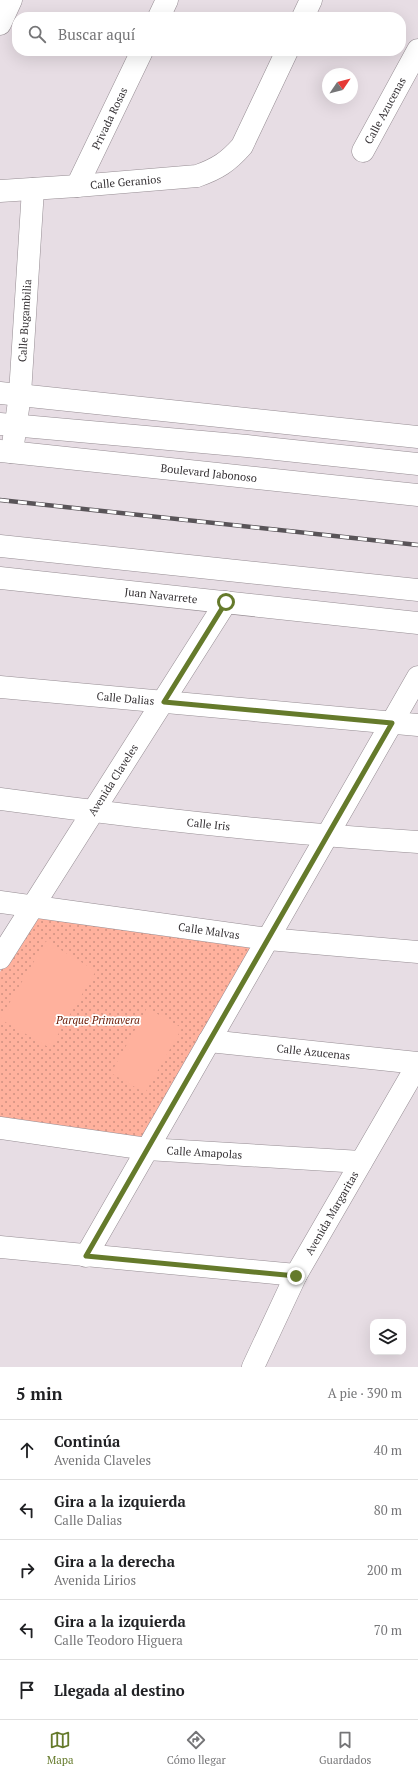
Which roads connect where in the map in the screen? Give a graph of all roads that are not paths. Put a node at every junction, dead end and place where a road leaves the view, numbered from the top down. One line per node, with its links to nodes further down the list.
1 (11, 0): 6 (street)
2 (167, 0): 4 (street)
3 (311, 0): 5 (street)
4 (161, 12)
5 (305, 12)
6 (0, 24)
7 (418, 50): 10 (street, Calle Azucenas)
8 (140, 56): 11 (street, Privada Rosas)
9 (285, 56): 11 (street, Calle Geranios)
10 (363, 151)
11 (77, 186): 12 (street, Calle Geranios)
12 (33, 189): 13 (street, Calle Geranios); 14 (street, Calle Bugambilia)
13 (0, 191)
14 (10, 393): 15 (street); 16 (street, Calle Bugambilia)
15 (108, 404): 17 (street); 18 (street)
16 (8, 425): 17 (street); 19 (street, Calle Bugambilia)
17 (104, 433): 20 (street)
18 (411, 436): 20 (street)
19 (6, 452): 21 (street, Boulevard Jabonoso)
20 (409, 464)
21 (418, 495)
22 (0, 546): 24 (street)
23 (0, 578): 25 (street, Juan Navarrete)
24 (418, 590)
25 (226, 602): 26 (street, Juan Navarrete); 29 (street, Avenida Claveles)
26 (418, 623)
27 (418, 677): 30 (street)
28 (0, 687): 29 (street, Calle Dalias)
29 (164, 702): 30 (street, Calle Dalias); 33 (street, Avenida Claveles)
30 (392, 723): 31 (street, Calle Dalias); 34 (street)
31 (418, 725)
32 (0, 799): 33 (street, Calle Iris)
33 (93, 812): 34 (street, Calle Iris); 37 (street, Avenida Claveles)
34 (327, 836): 35 (street, Calle Iris); 38 (street)
35 (418, 842)
36 (0, 902): 37 (street, Calle Malvas)
37 (32, 906): 38 (street, Calle Malvas); 40 (street, Avenida Claveles)
38 (268, 938): 39 (street, Calle Malvas); 41 (street)
39 (418, 952)
40 (0, 958)
41 (209, 1041): 42 (street, Calle Azucenas); 44 (street)
42 (418, 1063): 45 (street, Avenida Margaritas)
43 (0, 1128): 44 (street, Calle Amapolas)
44 (147, 1149): 45 (street, Calle Amapolas); 47 (street)
45 (361, 1162): 48 (street, Avenida Margaritas)
46 (0, 1247): 47 (street)
47 (86, 1256): 48 (street)
48 (296, 1276): 49 (street, Avenida Margaritas)
49 (253, 1367)

